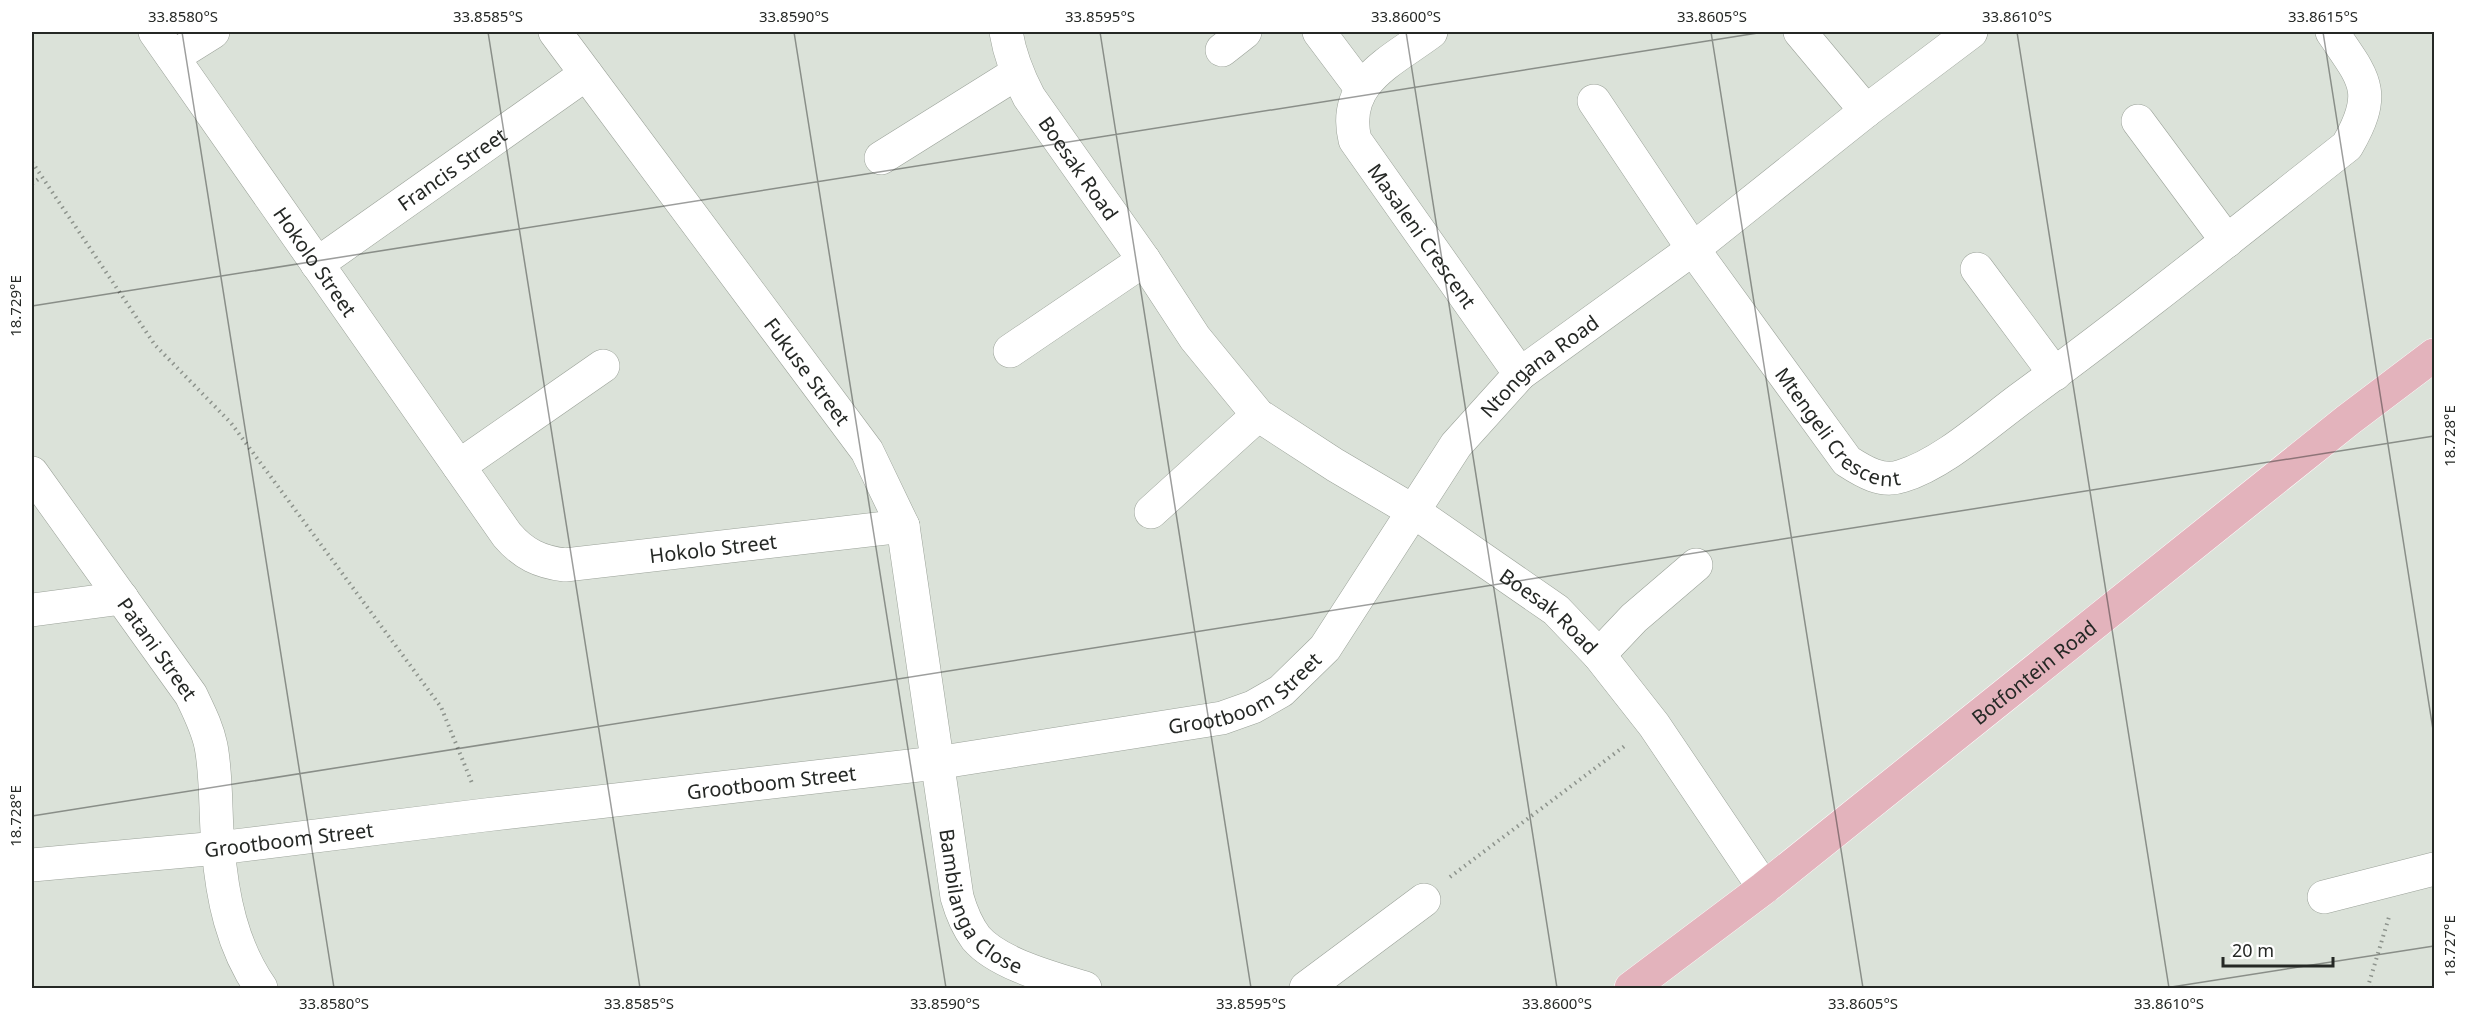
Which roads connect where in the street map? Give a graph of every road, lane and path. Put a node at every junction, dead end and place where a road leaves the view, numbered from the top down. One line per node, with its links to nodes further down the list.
1 (213, 32): 9 (street, Hokolo Street)
2 (555, 32): 11 (street, Fukuse Street)
3 (1006, 32): 10 (street, Boesak Road)
4 (1319, 32): 12 (street)
5 (1431, 32): 12 (street, Masaleni Crescent)
6 (1800, 32): 14 (street)
7 (1971, 32): 14 (street, Ntongana Road)
8 (2332, 32): 20 (street, Mtengeli Crescent)
9 (164, 44): 23 (street, Hokolo Street)
10 (1017, 73): 16 (street); 22 (street, Boesak Road)
11 (586, 74): 23 (street, Francis Street); 35 (street, Fukuse Street)
12 (1361, 88): 28 (street, Masaleni Crescent)
13 (1594, 101): 21 (street)
14 (1866, 111): 21 (street, Ntongana Road)
15 (2138, 121): 20 (street)
16 (881, 158)
17 (32, 162): 18 (path)
18 (41, 177): 19 (path); 42 (path)
19 (32, 184)
20 (2227, 241): 29 (street, Mtengeli Crescent)
21 (1693, 249): 28 (street, Ntongana Road); 29 (street, Mtengeli Crescent)
22 (1144, 260): 25 (street); 30 (street, Boesak Road)
23 (317, 264): 31 (street, Hokolo Street)
24 (1977, 269): 29 (street)
25 (1010, 351)
26 (2434, 355): 47 (main road, Botfontein Road)
27 (603, 366): 31 (street)
28 (1520, 374): 33 (street, Ntongana Road)
29 (2055, 374)
30 (1258, 415): 33 (street, Boesak Road); 34 (street)
31 (459, 466): 35 (street, Hokolo Street)
32 (32, 473): 37 (street, Patani Street)
33 (1413, 511): 39 (street, Boesak Road); 41 (street, Grootboom Street)
34 (1151, 512)
35 (903, 526): 41 (street, Fukuse Street)
36 (1696, 565): 39 (street)
37 (122, 598): 38 (street); 43 (street, Patani Street)
38 (32, 610)
39 (1599, 655): 40 (street, Boesak Road)
40 (1654, 725): 47 (street, Boesak Road); 49 (path)
41 (936, 763): 42 (street, Grootboom Street); 51 (street, Bambilanga Close)
42 (485, 815): 43 (street, Grootboom Street)
43 (218, 848): 44 (street, Grootboom Street); 50 (street, Patani Street)
44 (32, 865)
45 (2434, 869): 46 (street)
46 (2390, 880): 48 (street); 54 (path)
47 (1764, 888): 53 (main road, Botfontein Road)
48 (2324, 897)
49 (1424, 900): 52 (street)
50 (261, 988)
51 (1085, 988)
52 (1306, 988)
53 (1631, 988)
54 (2371, 988)

